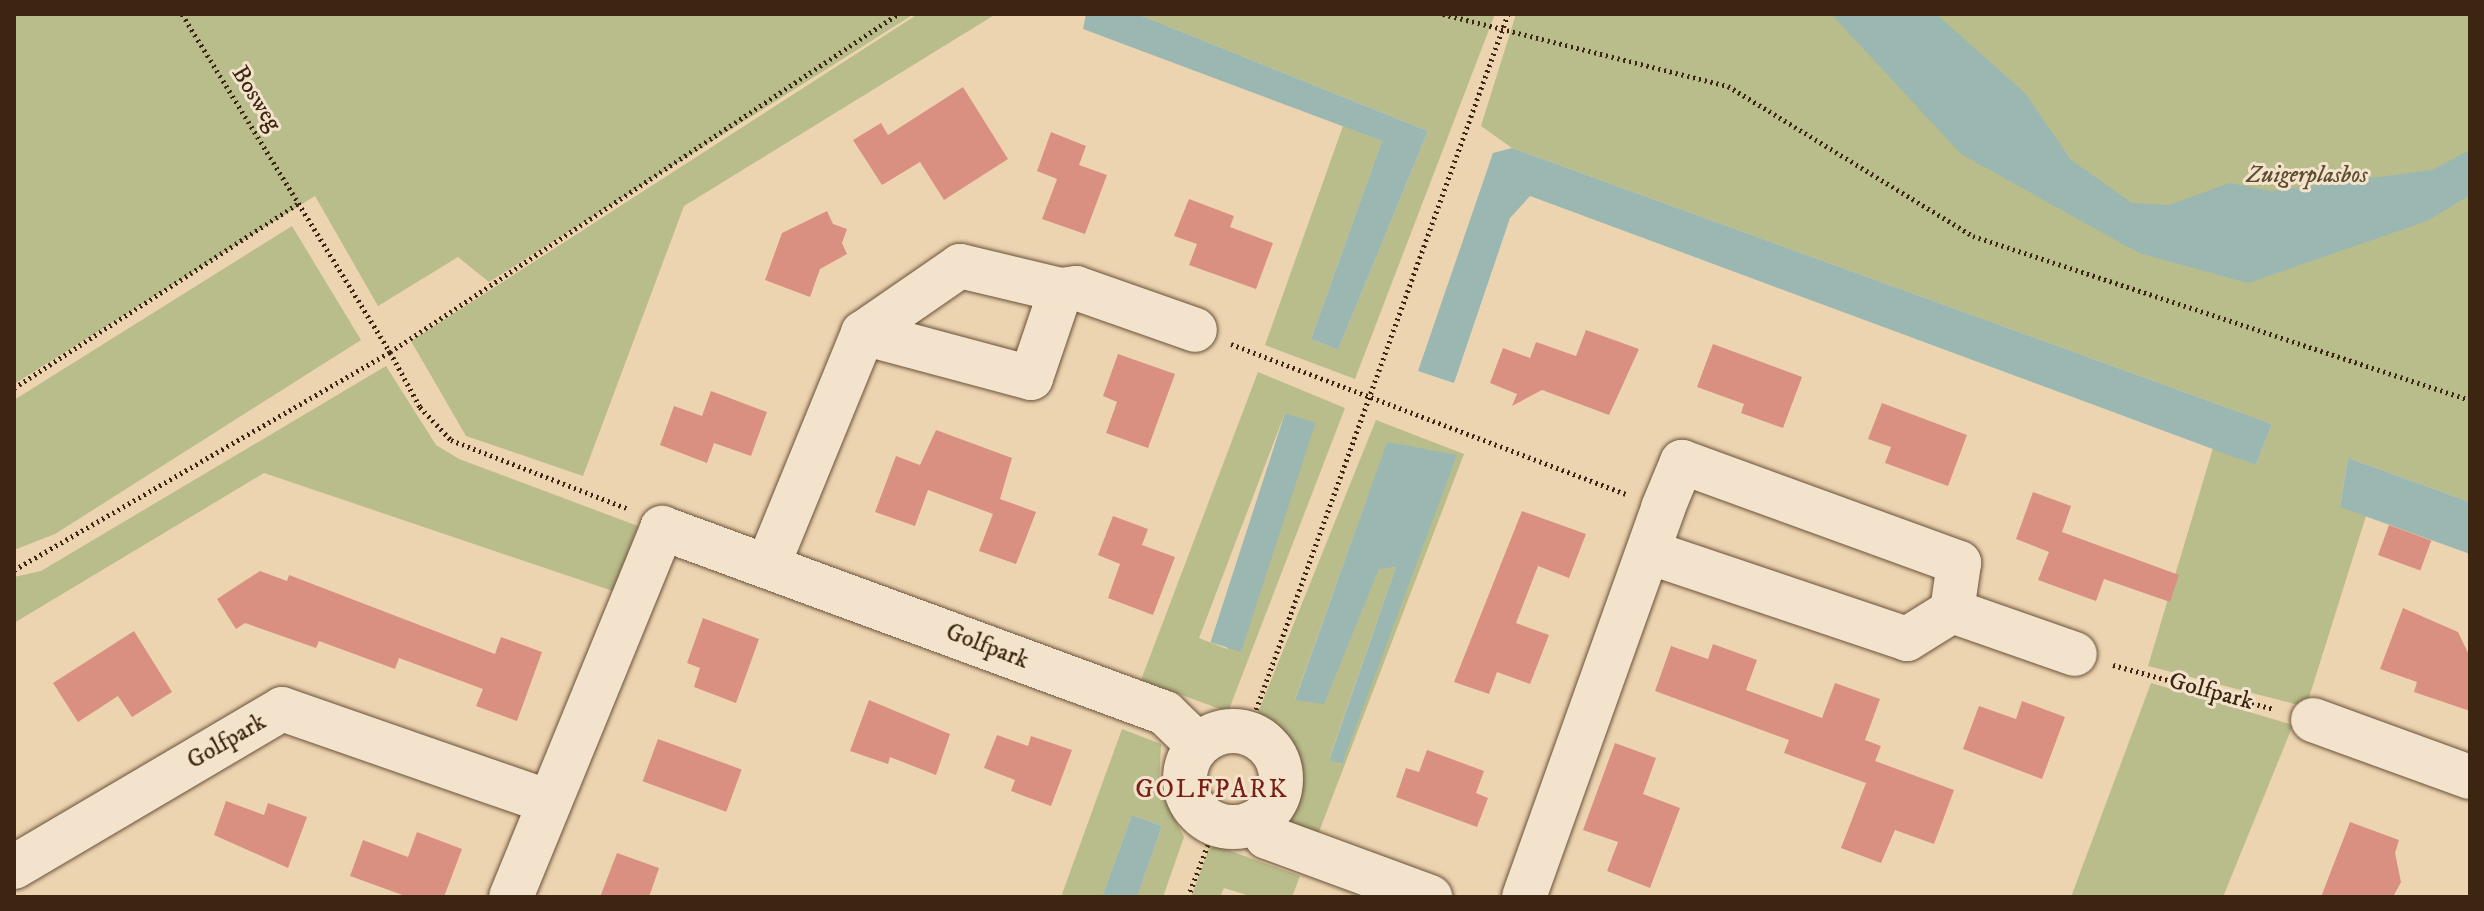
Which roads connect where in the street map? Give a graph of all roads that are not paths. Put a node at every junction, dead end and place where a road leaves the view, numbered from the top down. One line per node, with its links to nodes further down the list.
1 (1061, 290): 2 (street); 3 (street); 3 (street)
2 (1195, 330)
3 (863, 333): 5 (street)
4 (1648, 552): 6 (street); 6 (street); 16 (street)
5 (768, 565): 9 (street, Golfpark); 11 (street, Golfpark)
6 (1952, 611): 7 (street)
7 (2075, 654)
8 (2313, 720): 10 (street)
9 (1197, 744): 12 (street); 12 (street)
10 (2470, 777)
11 (546, 801): 13 (street, Golfpark); 14 (street)
12 (1258, 821): 15 (street)
13 (14, 867)
14 (511, 897)
15 (1430, 897)
16 (1524, 897)

